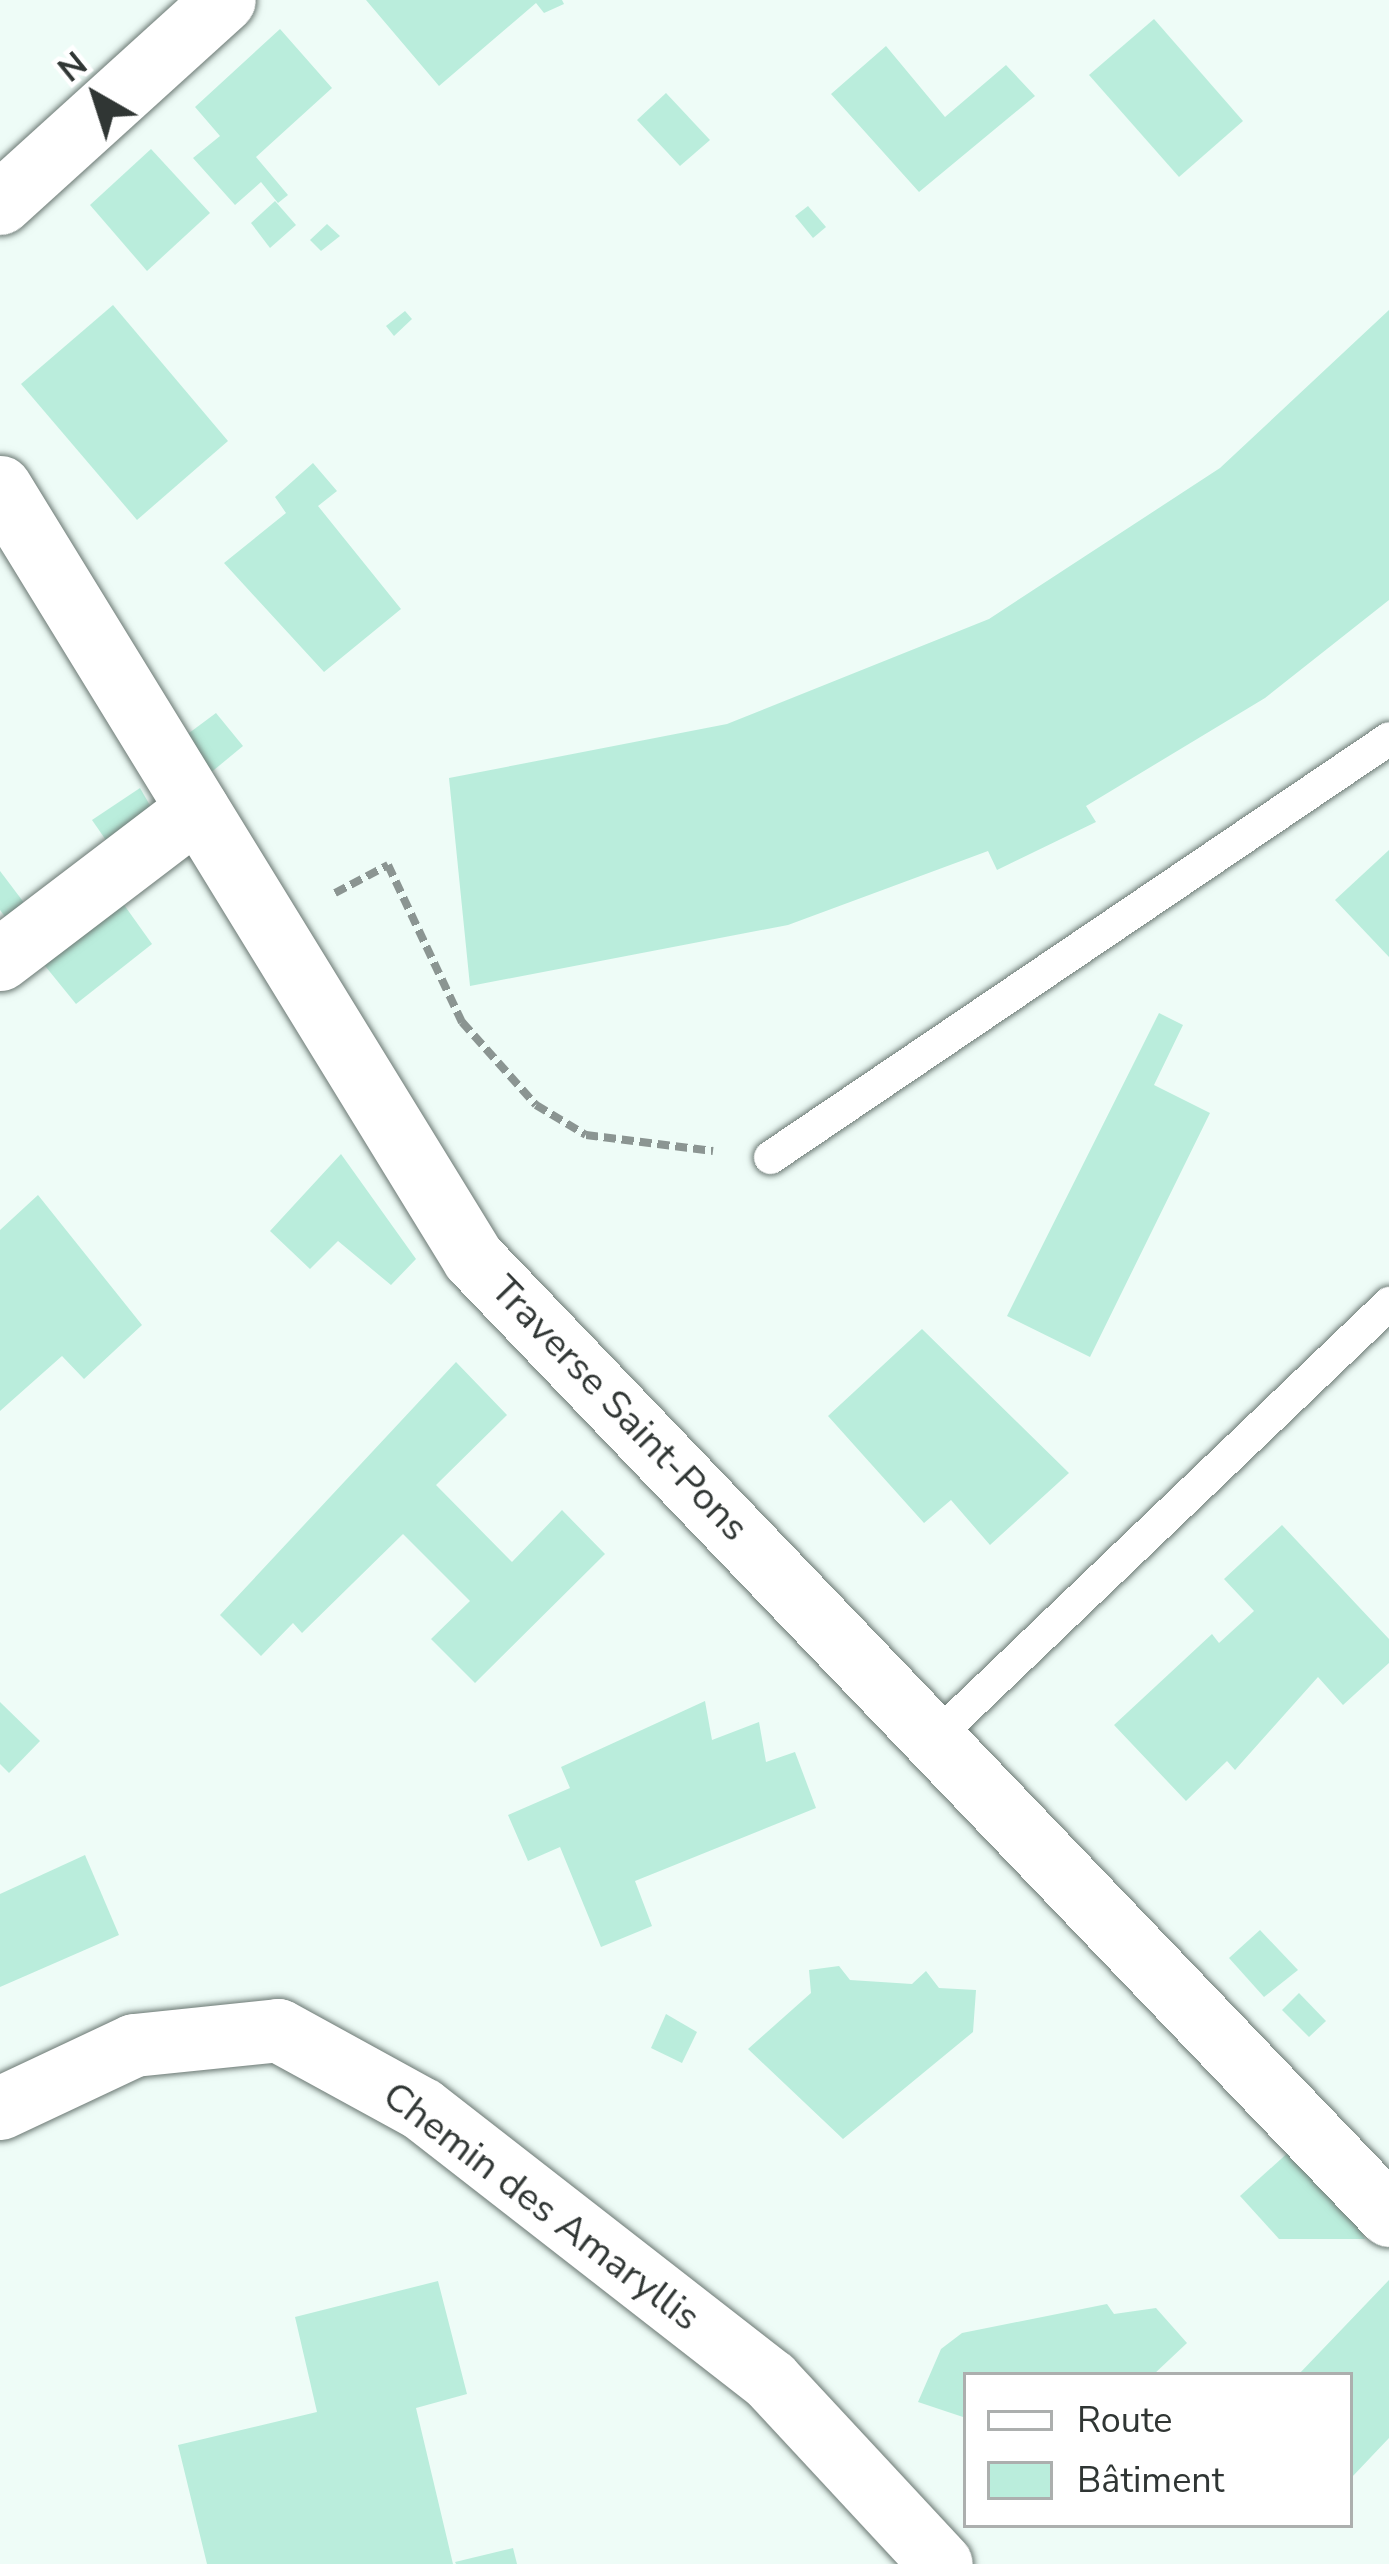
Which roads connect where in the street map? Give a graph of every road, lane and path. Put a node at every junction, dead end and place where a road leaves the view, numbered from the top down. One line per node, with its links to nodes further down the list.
1 (224, 0): 2 (street)
2 (0, 203)
3 (0, 487): 5 (street, Traverse Saint-Pons)
4 (1389, 738): 8 (lane)
5 (197, 809): 6 (street, Traverse Saint-Pons); 7 (street)
6 (269, 926): 8 (path); 10 (street, Traverse Saint-Pons)
7 (0, 959)
8 (770, 1157)
9 (1389, 1303): 10 (lane)
10 (936, 1736): 12 (street, Traverse Saint-Pons)
11 (0, 2108): 13 (street, Chemin des Amaryllis)
12 (1386, 2206)
13 (941, 2564)

